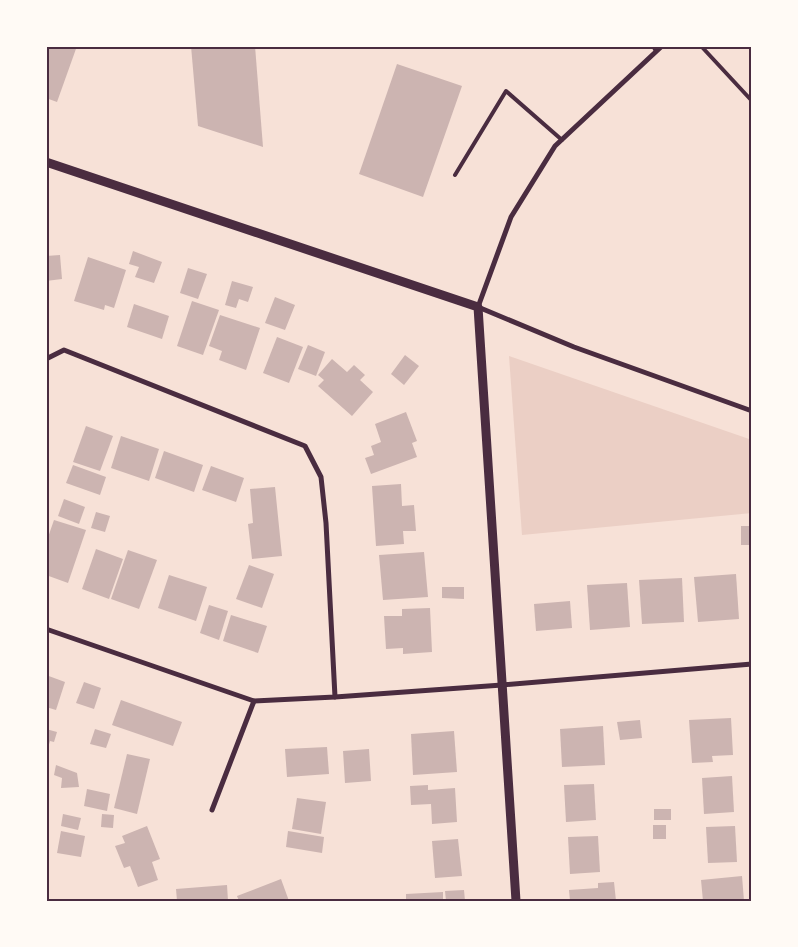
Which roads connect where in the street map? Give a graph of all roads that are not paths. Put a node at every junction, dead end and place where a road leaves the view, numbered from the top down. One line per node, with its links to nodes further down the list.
1 (662, 46): 3 (street)
2 (701, 46): 4 (lane)
3 (655, 48): 5 (street)
4 (752, 101)
5 (562, 140): 7 (lane); 8 (street)
6 (46, 162): 8 (street)
7 (455, 175)
8 (478, 307): 10 (street); 13 (street)
9 (46, 359): 14 (street)
10 (752, 412)
11 (46, 629): 15 (street)
12 (752, 664): 13 (street)
13 (502, 685): 14 (street); 17 (street)
14 (335, 697): 15 (street)
15 (254, 701): 16 (street)
16 (212, 810)
17 (516, 901)

